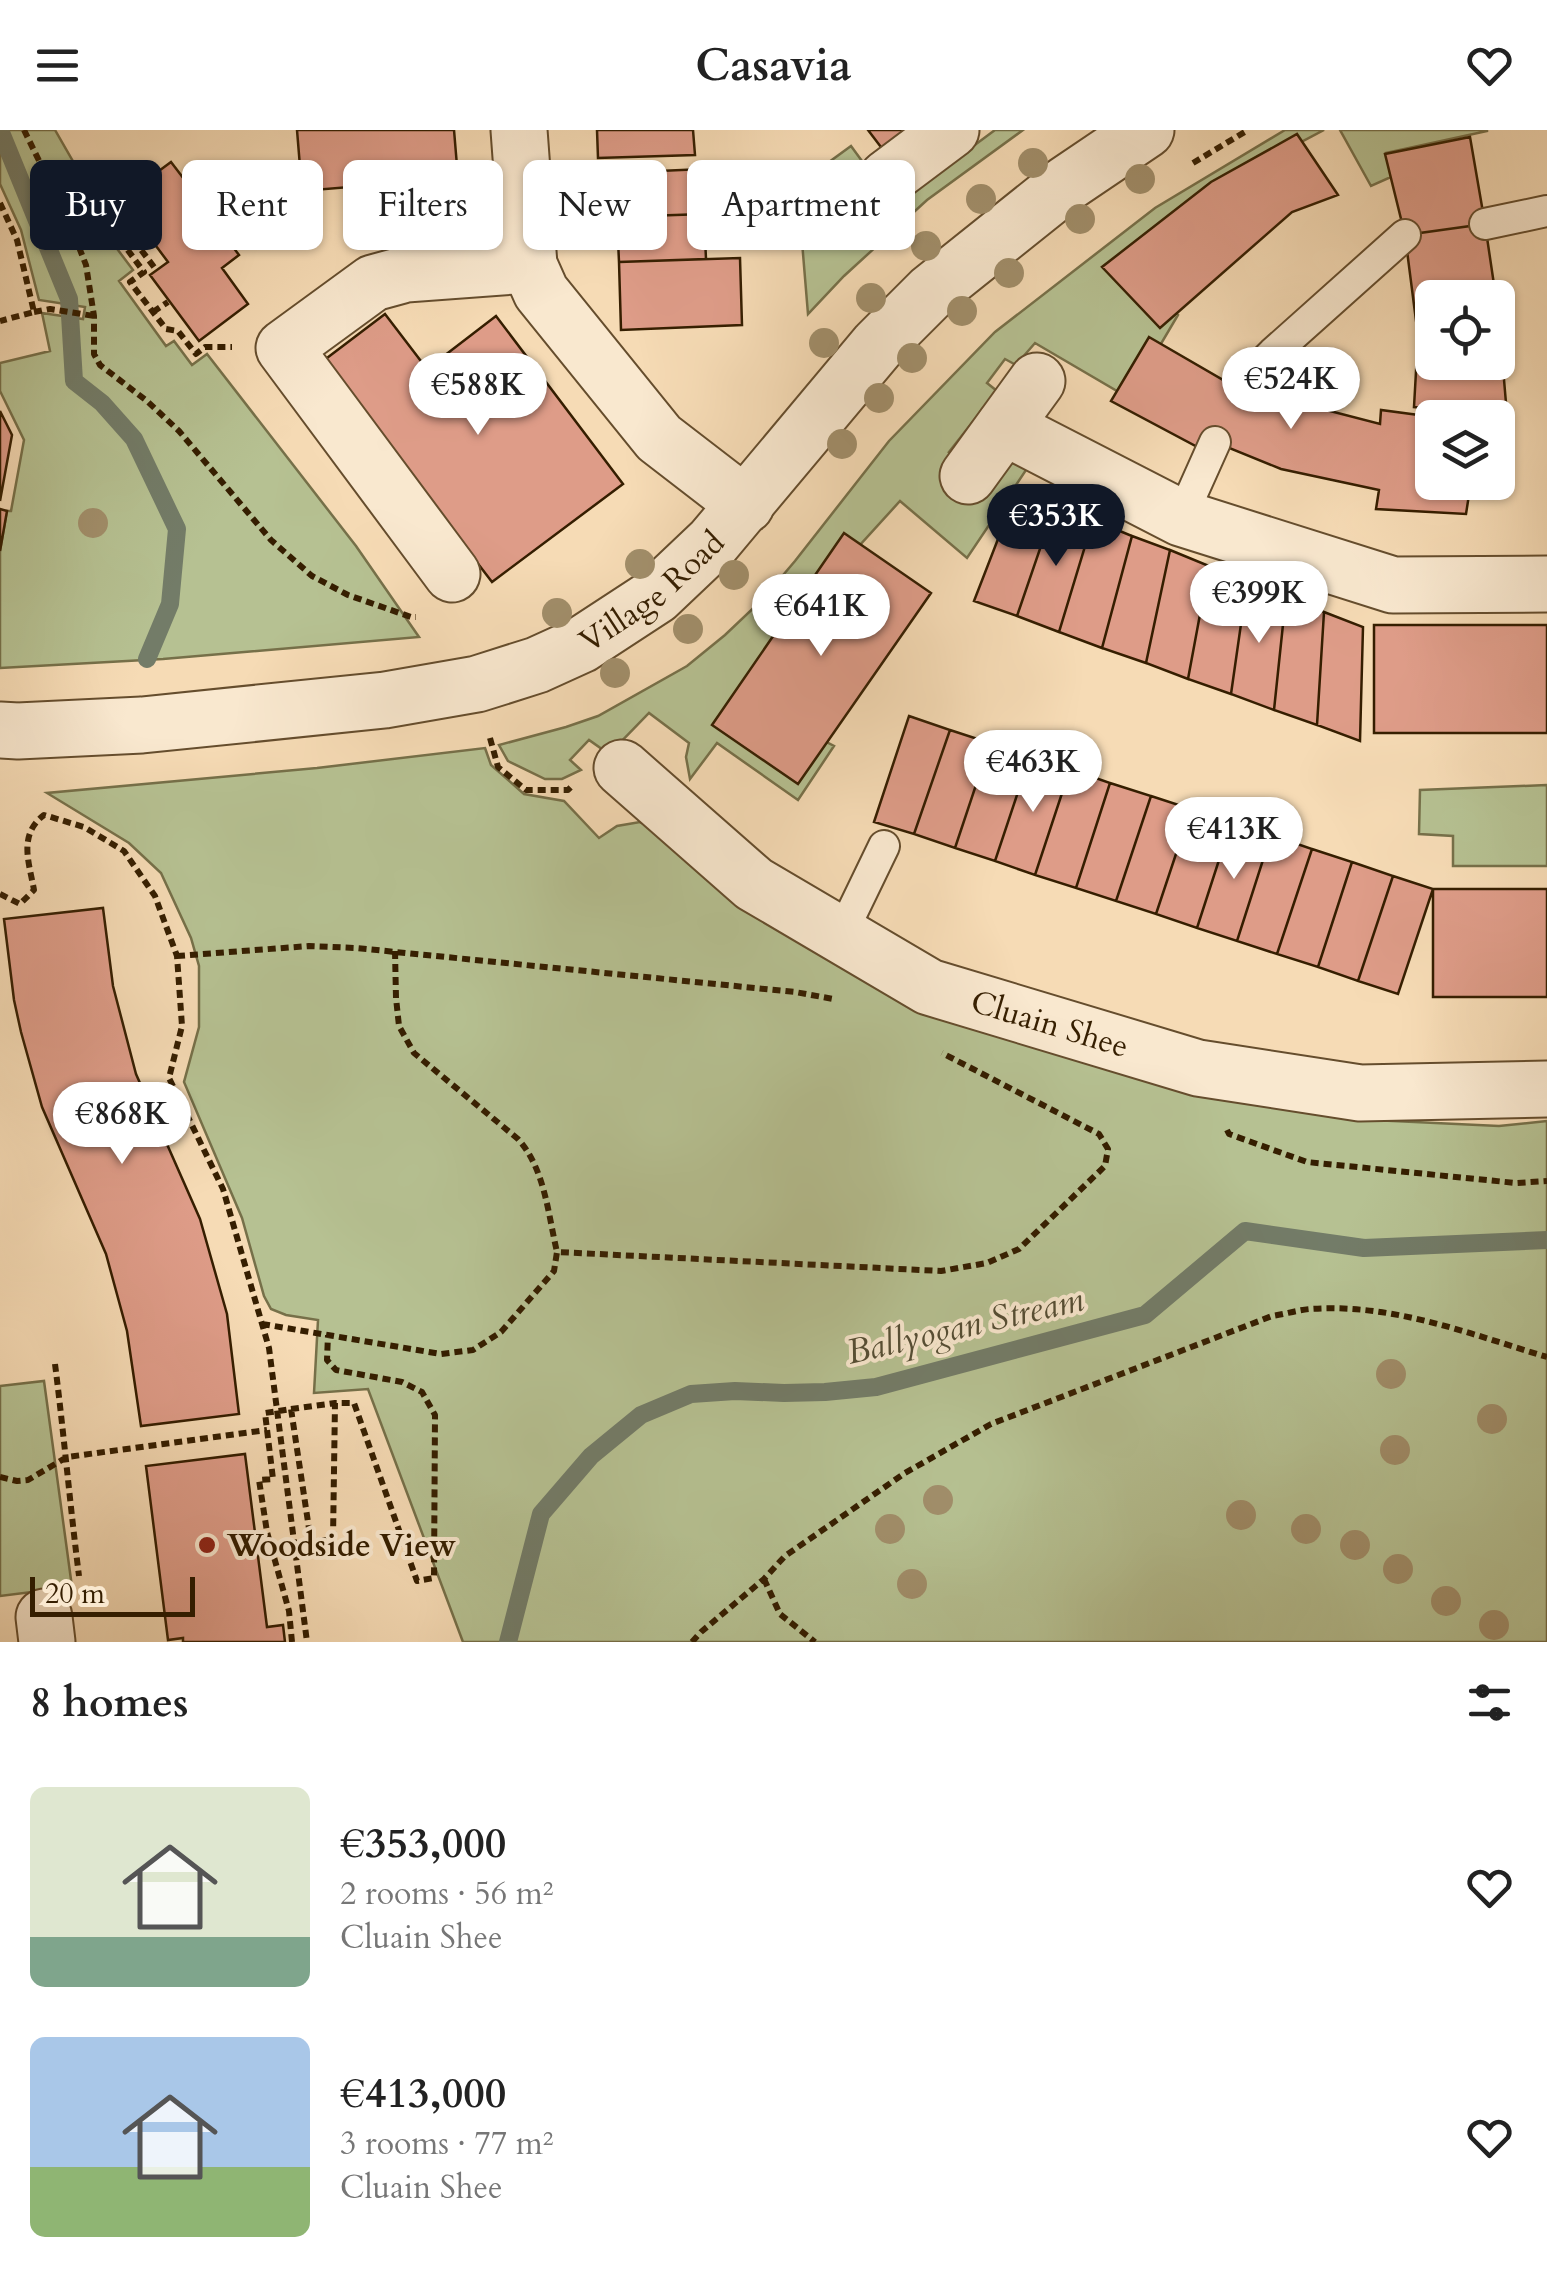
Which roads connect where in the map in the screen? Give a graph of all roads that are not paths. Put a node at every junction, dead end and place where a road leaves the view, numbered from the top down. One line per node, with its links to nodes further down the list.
1 (519, 130): 8 (street)
2 (951, 130): 4 (street)
3 (1146, 130): 14 (street, Village Road)
4 (911, 160)
5 (1547, 212): 6 (lane)
6 (1484, 224)
7 (1405, 235): 10 (lane)
8 (529, 264): 14 (street); 17 (street)
9 (1038, 381): 11 (street)
10 (1241, 386)
11 (1004, 427): 13 (street); 15 (street)
12 (1216, 442): 15 (lane)
13 (968, 476)
14 (746, 504): 18 (street, Village Road)
15 (1181, 518): 16 (street)
16 (1547, 584)
17 (438, 595)
18 (0, 730)
19 (622, 768): 21 (street, Cluain Shee)
20 (884, 846): 21 (lane)
21 (841, 935): 22 (street, Cluain Shee)
22 (1547, 1089)

